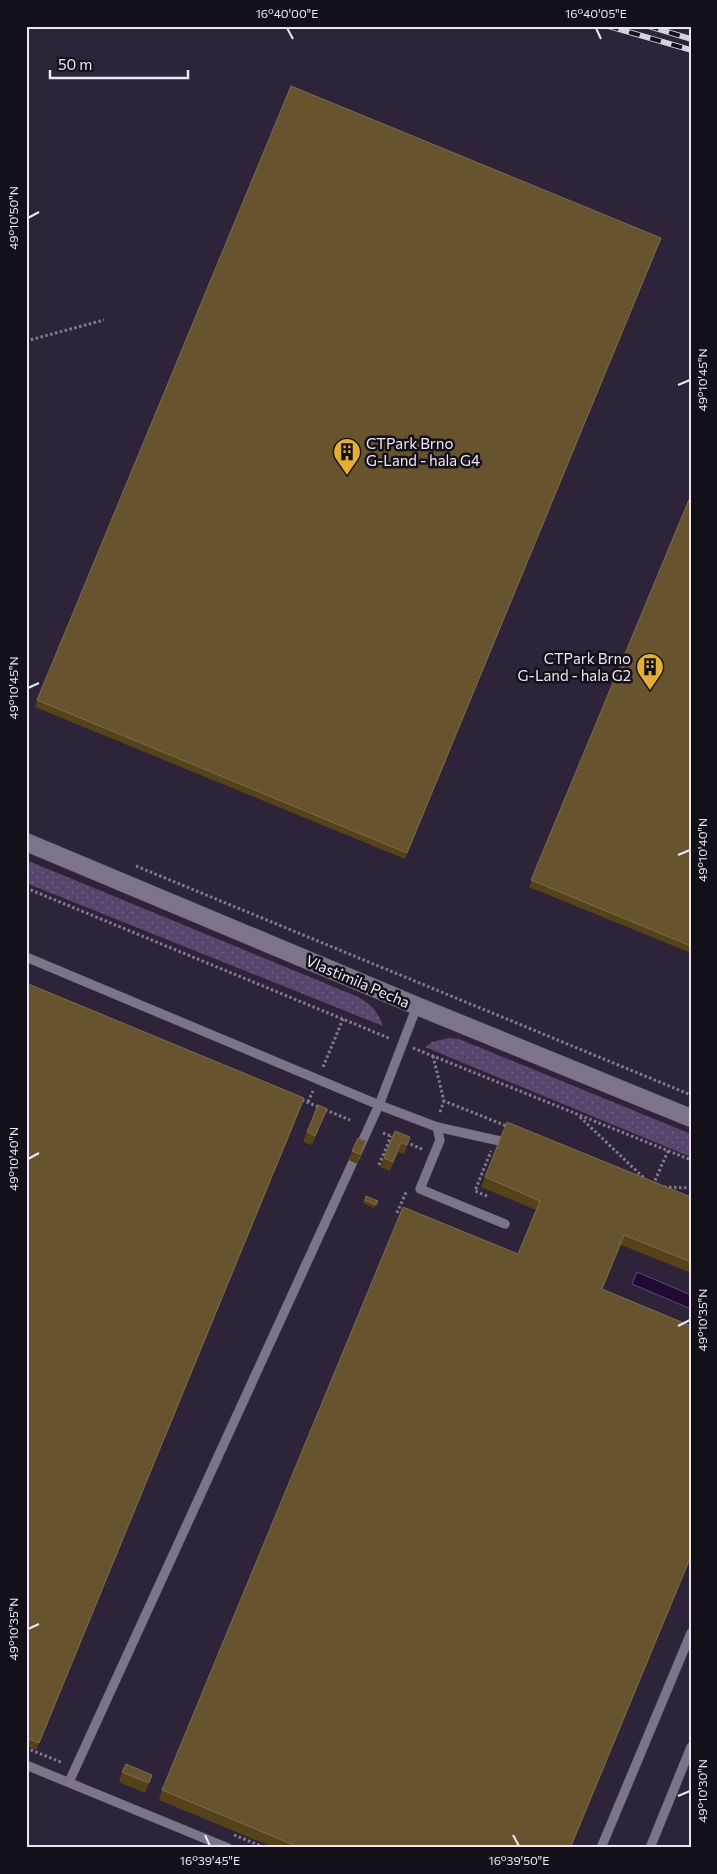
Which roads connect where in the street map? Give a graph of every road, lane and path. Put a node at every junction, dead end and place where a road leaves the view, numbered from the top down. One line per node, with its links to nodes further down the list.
1 (104, 320): 2 (path)
2 (26, 340)
3 (26, 842): 7 (street, Vlastimila Pecha)
4 (128, 863): 13 (path)
5 (26, 888): 8 (path)
6 (26, 958): 17 (lane)
7 (417, 1006): 9 (lane); 20 (street, Vlastimila Pecha)
8 (344, 1019): 9 (path); 11 (path)
9 (402, 1043): 10 (path); 17 (lane)
10 (433, 1056): 15 (path); 19 (path)
11 (322, 1070)
12 (314, 1088): 16 (path)
13 (691, 1094)
14 (299, 1099): 16 (path)
15 (444, 1101): 18 (path); 22 (path)
16 (308, 1102): 21 (path)
17 (380, 1105): 23 (lane); 44 (lane)
18 (440, 1112)
19 (578, 1114): 29 (path); 33 (path)
20 (691, 1118)
21 (350, 1120)
22 (502, 1125): 24 (path); 27 (path)
23 (438, 1127): 27 (lane); 38 (lane)
24 (511, 1128)
25 (382, 1133): 26 (path)
26 (391, 1136): 28 (path); 31 (path)
27 (498, 1140): 37 (path)
28 (424, 1150)
29 (668, 1151): 30 (path); 33 (path)
30 (691, 1160)
31 (379, 1165)
32 (644, 1183): 33 (path)
33 (653, 1187): 34 (path); 35 (path); 36 (path)
34 (691, 1188)
35 (650, 1192)
36 (668, 1193)
37 (487, 1196)
38 (506, 1224)
39 (691, 1633): 46 (lane)
40 (691, 1747): 47 (lane)
41 (26, 1748): 43 (path)
42 (26, 1765): 44 (lane)
43 (68, 1765)
44 (69, 1782): 45 (lane)
45 (228, 1848)
46 (601, 1848)
47 (650, 1848)

